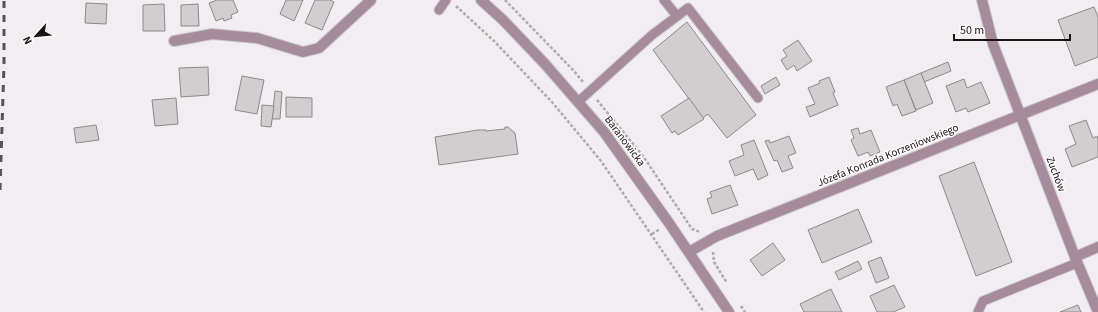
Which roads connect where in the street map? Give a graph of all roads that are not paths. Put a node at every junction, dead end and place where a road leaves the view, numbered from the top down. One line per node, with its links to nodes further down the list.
1 (371, 0): 8 (street)
2 (481, 0): 11 (street, Baranowicka)
3 (664, 0): 7 (lane)
4 (982, 0): 12 (street, Zuchów)
5 (450, 2): 6 (lane)
6 (439, 10)
7 (677, 16): 10 (lane); 11 (lane)
8 (174, 42)
9 (1098, 84): 12 (street, Józefa Konrada Korzeniowskiego)
10 (758, 98)
11 (579, 101): 14 (street, Baranowicka)
12 (1020, 116): 14 (street, Józefa Konrada Korzeniowskiego); 15 (street, Zuchów)
13 (1098, 247): 15 (street)
14 (689, 252): 16 (street, Baranowicka)
15 (1076, 260): 17 (lane); 18 (street, Zuchów)
16 (729, 312)
17 (978, 312)
18 (1098, 312)

